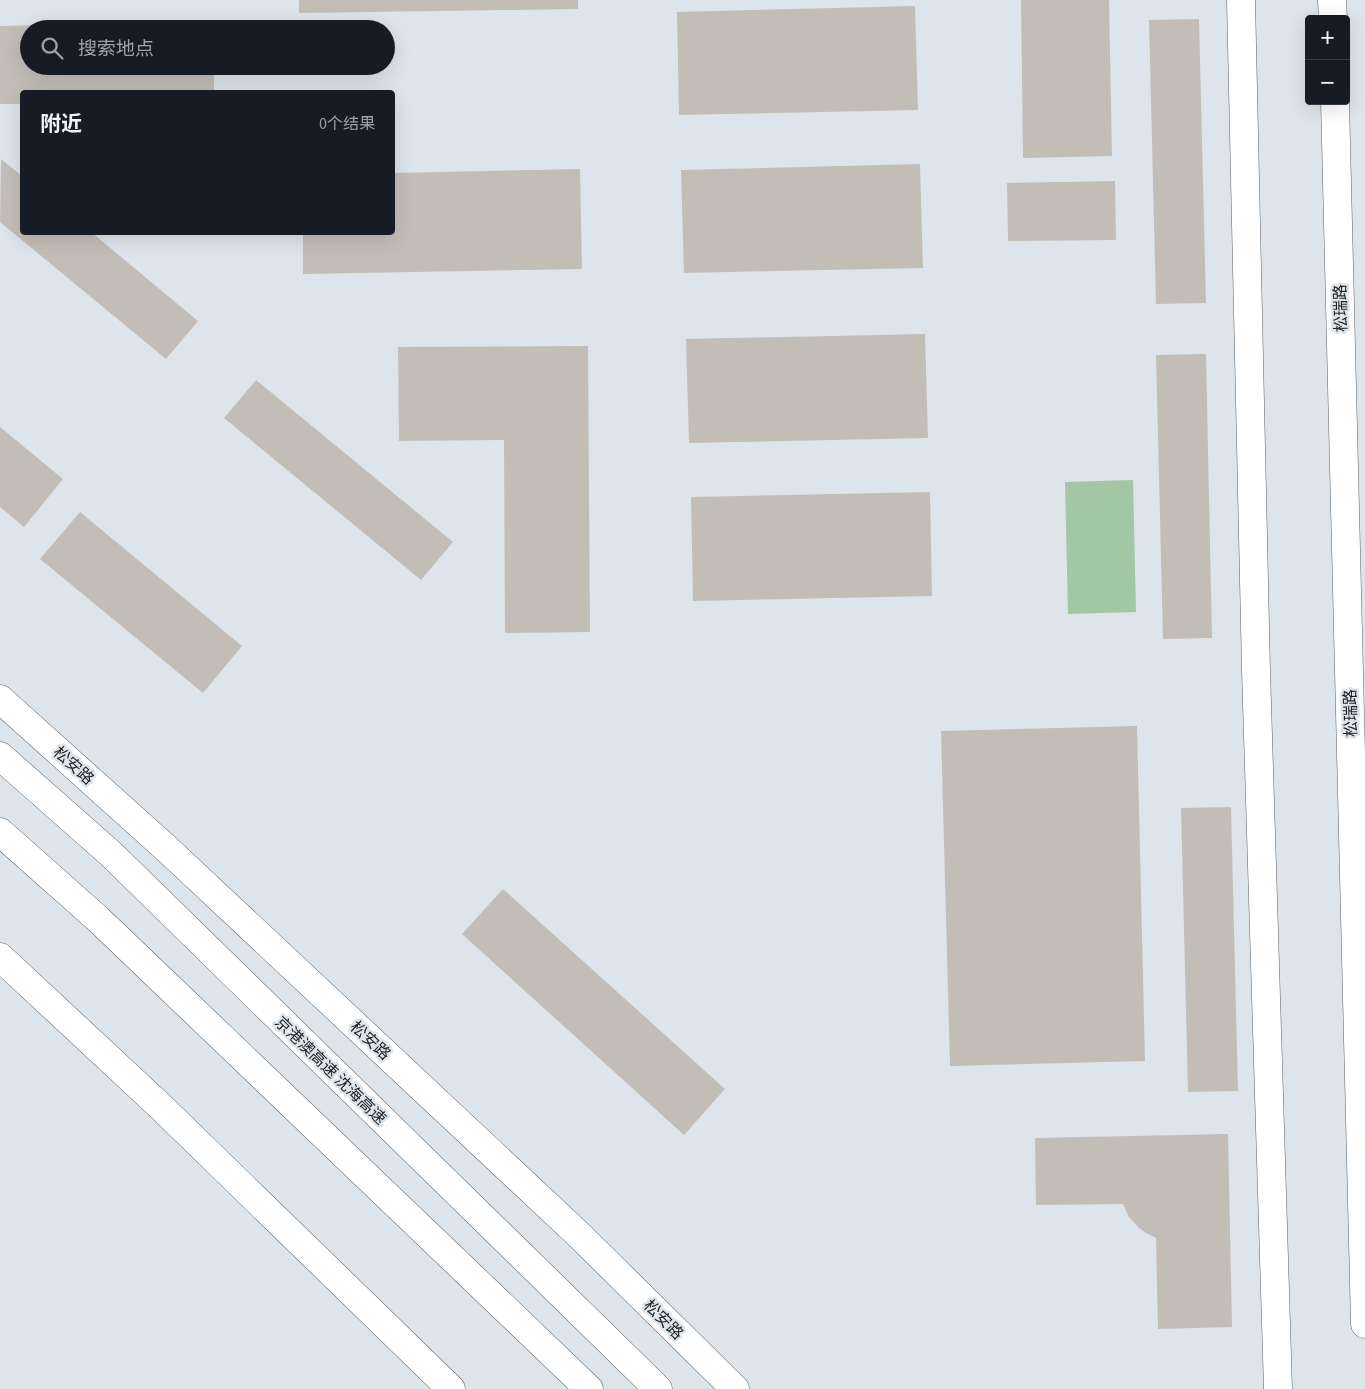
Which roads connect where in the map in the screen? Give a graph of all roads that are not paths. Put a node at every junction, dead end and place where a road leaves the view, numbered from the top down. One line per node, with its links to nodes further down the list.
1 (1241, 0): 14 (main road)
2 (1332, 0): 3 (main road)
3 (1333, 15)
4 (1335, 105): 9 (main road, 松瑞路)
5 (0, 699): 13 (main road, 松安路)
6 (0, 756): 12 (main road, 京港澳高速 沈海高速)
7 (0, 832): 11 (main road)
8 (0, 957): 10 (main road)
9 (1365, 1324)
10 (451, 1389)
11 (589, 1389)
12 (658, 1389)
13 (734, 1389)
14 (1278, 1389)

